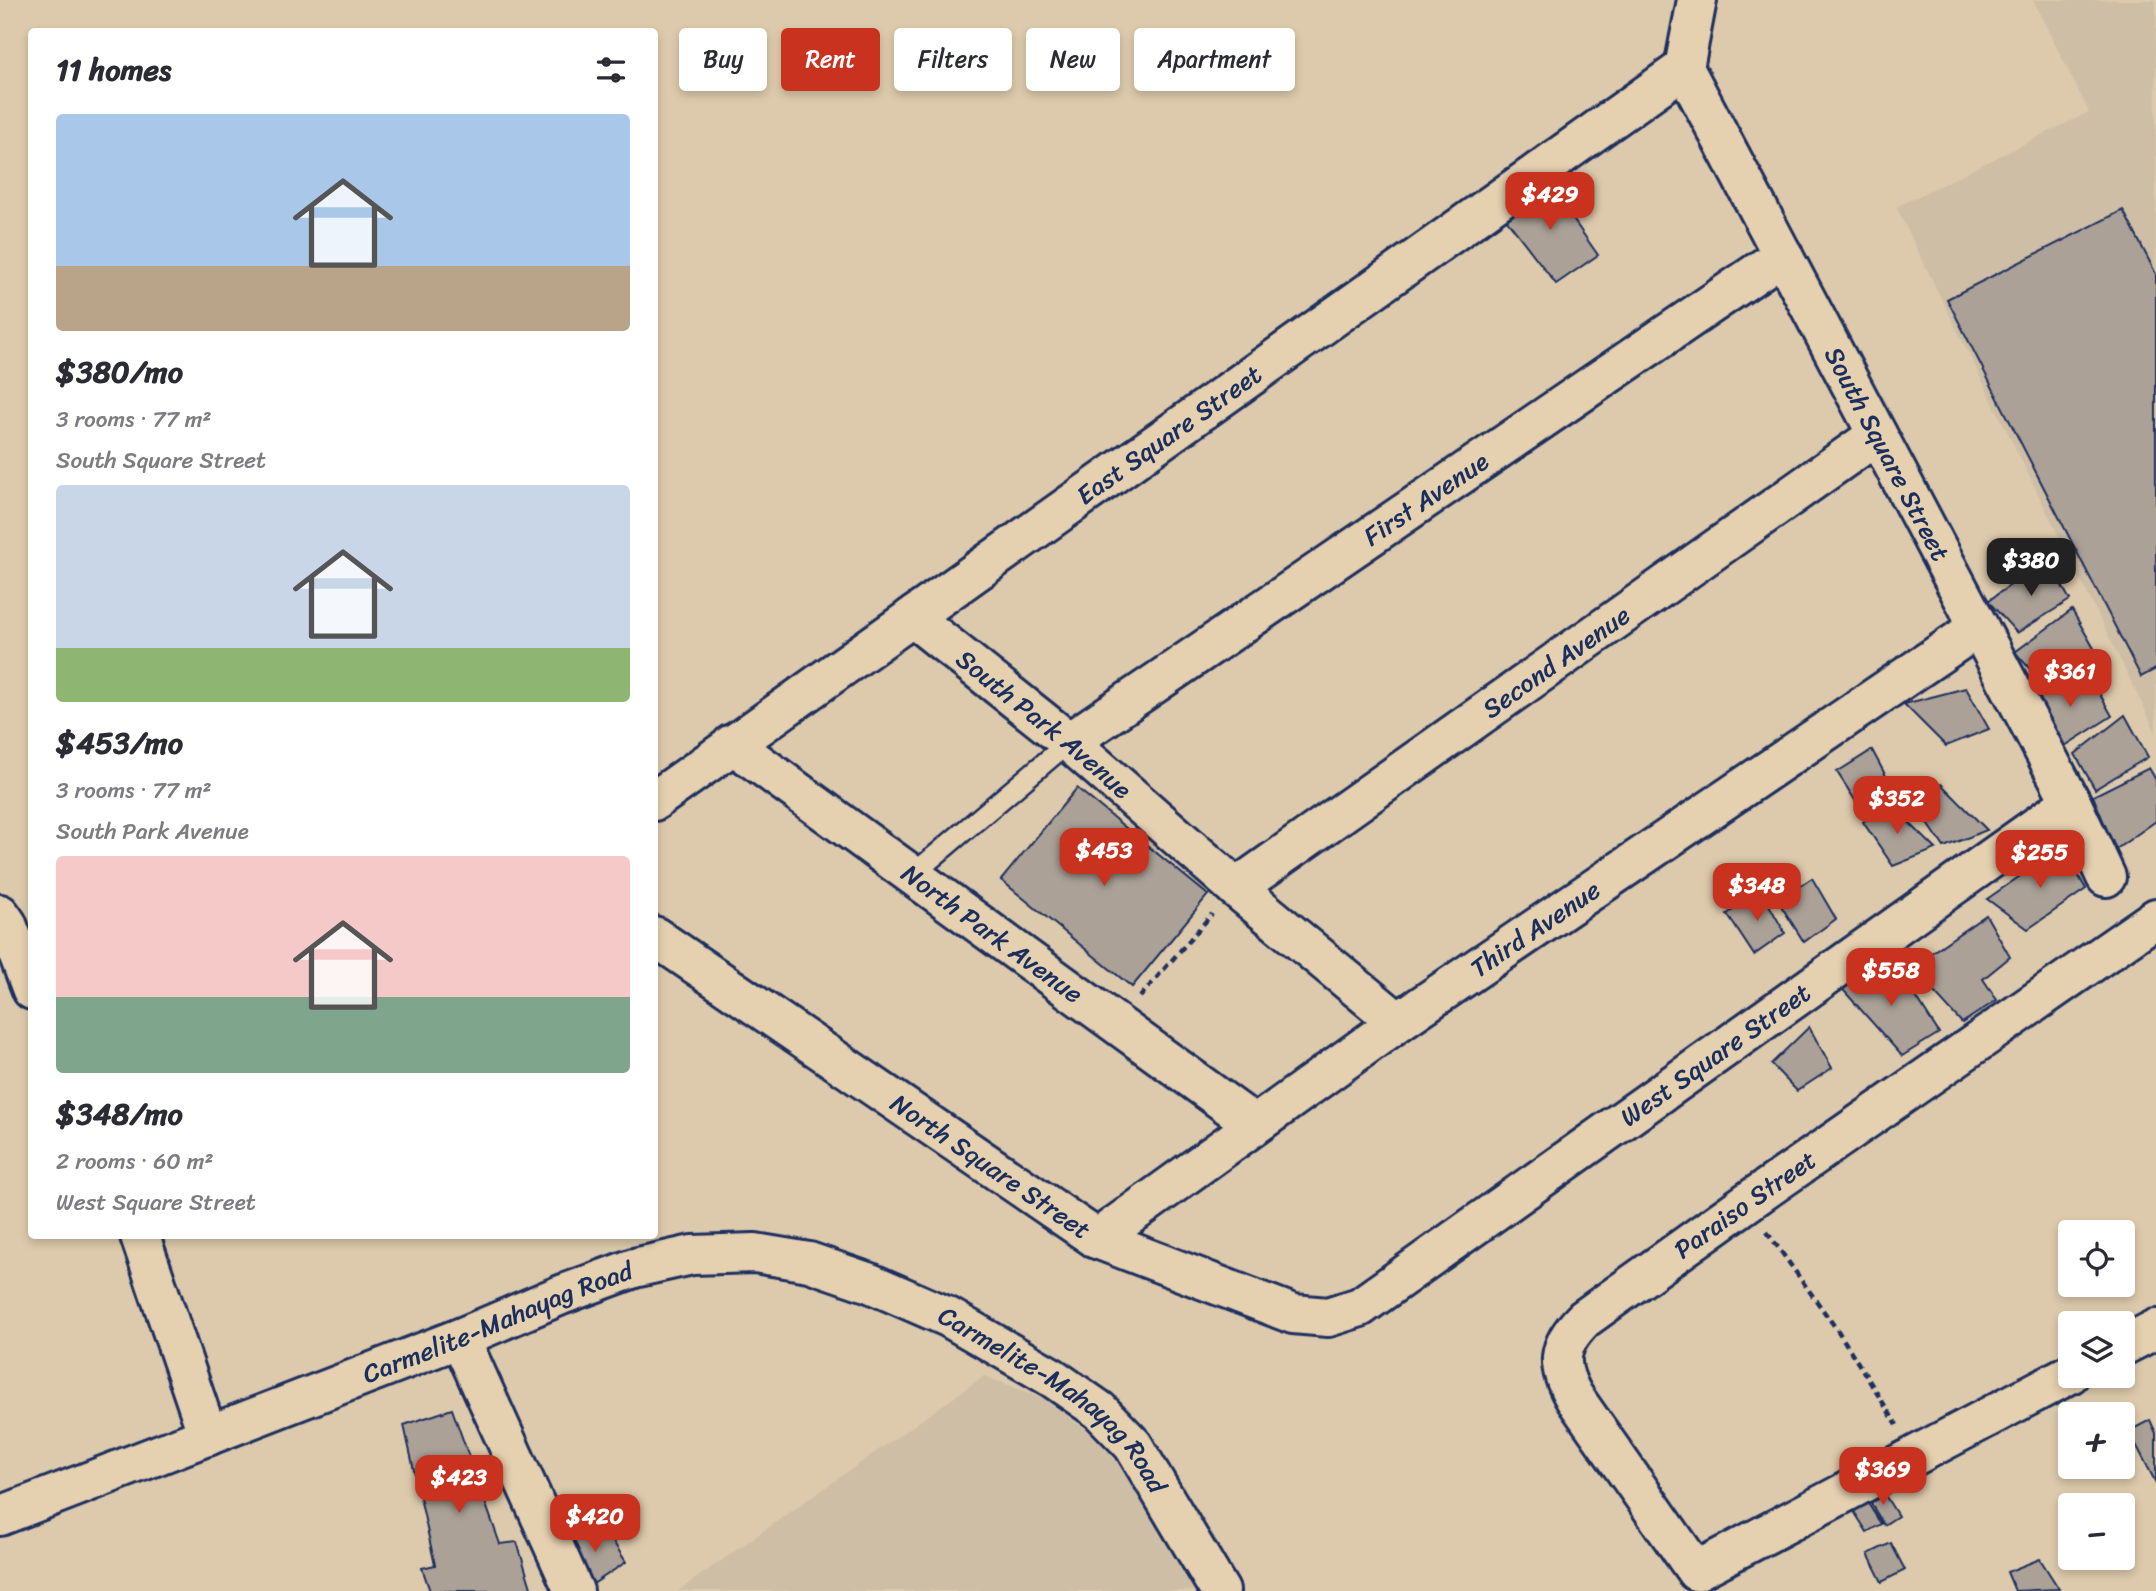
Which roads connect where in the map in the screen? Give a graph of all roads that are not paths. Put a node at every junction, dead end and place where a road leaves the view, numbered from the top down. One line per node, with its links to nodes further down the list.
1 (1697, 0): 2 (street)
2 (1684, 68): 3 (street, South Square Street); 5 (street, East Square Street)
3 (1783, 255): 4 (street, South Square Street); 7 (street, First Avenue)
4 (1877, 435): 6 (street, South Square Street); 13 (street, Second Avenue)
5 (912, 617): 7 (street, South Park Avenue); 8 (street, East Square Street)
6 (1979, 627): 10 (street, South Square Street); 18 (street, Third Avenue)
7 (1069, 742): 11 (lane); 13 (street, South Park Avenue)
8 (732, 744): 9 (street, East Square Street); 11 (street, North Park Avenue)
9 (658, 798)
10 (2071, 802): 12 (street, South Square Street); 22 (street, West Square Street)
11 (912, 875): 19 (street, North Park Avenue)
12 (2106, 877)
13 (1236, 888): 18 (street, South Park Avenue)
14 (0, 914): 17 (street)
15 (2156, 918): 26 (street, Paraiso Street)
16 (658, 939): 21 (street, North Square Street)
17 (28, 979)
18 (1398, 1022): 19 (street, Third Avenue)
19 (1254, 1124): 21 (street, Third Avenue)
20 (141, 1239): 27 (street)
21 (1097, 1239): 22 (street, North Square Street)
22 (1360, 1307)
23 (2156, 1329): 25 (street)
24 (460, 1338): 27 (street, Carmelite-Mahayag Road); 29 (street); 30 (street, Carmelite-Mahayag Road)
25 (2135, 1340)
26 (2058, 1380)
27 (208, 1436): 28 (street, Carmelite-Mahayag Road)
28 (0, 1516)
29 (574, 1591)
30 (1220, 1591)

